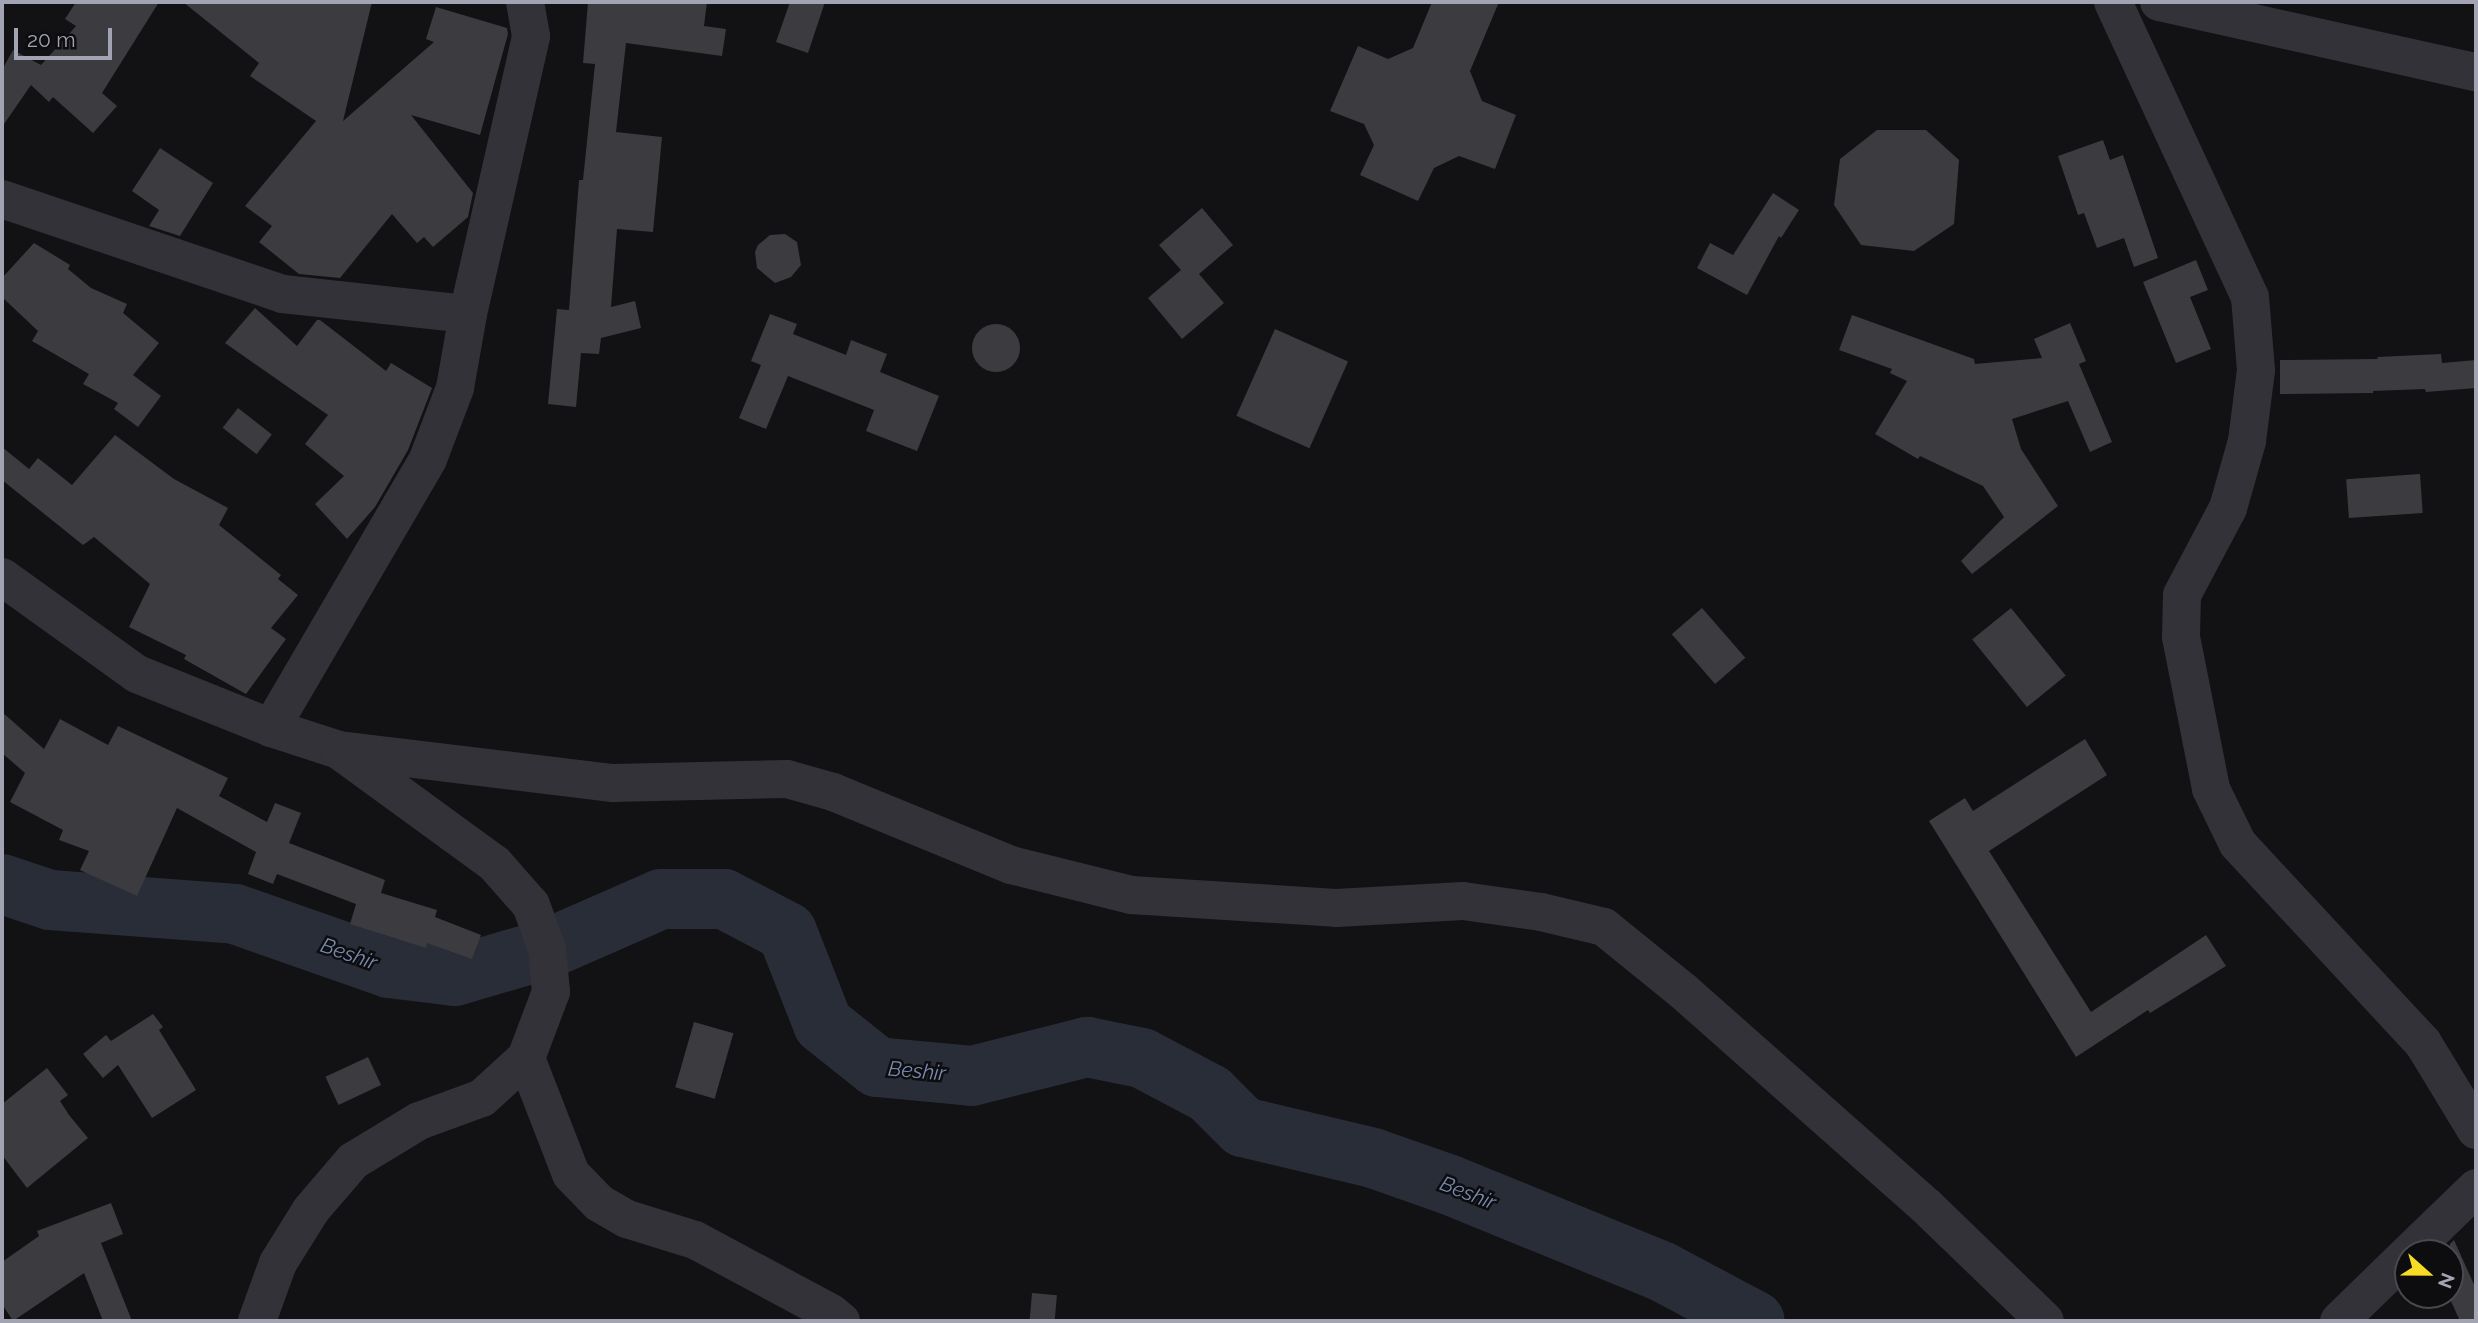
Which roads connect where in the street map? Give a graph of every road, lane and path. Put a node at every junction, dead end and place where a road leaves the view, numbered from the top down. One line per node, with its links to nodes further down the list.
1 (525, 2): 6 (street)
2 (2113, 2): 11 (street)
3 (2159, 2): 4 (street)
4 (2476, 72)
5 (2, 199): 6 (street)
6 (467, 314): 8 (street)
7 (2, 577): 8 (street)
8 (271, 728): 9 (street)
9 (339, 750): 10 (street); 17 (street)
10 (526, 1058): 15 (street); 16 (street)
11 (2476, 1130)
12 (2476, 1188): 13 (street)
13 (2424, 1239)
14 (2394, 1268): 18 (street)
15 (257, 1321)
16 (841, 1321)
17 (2045, 1321)
18 (2339, 1321)

